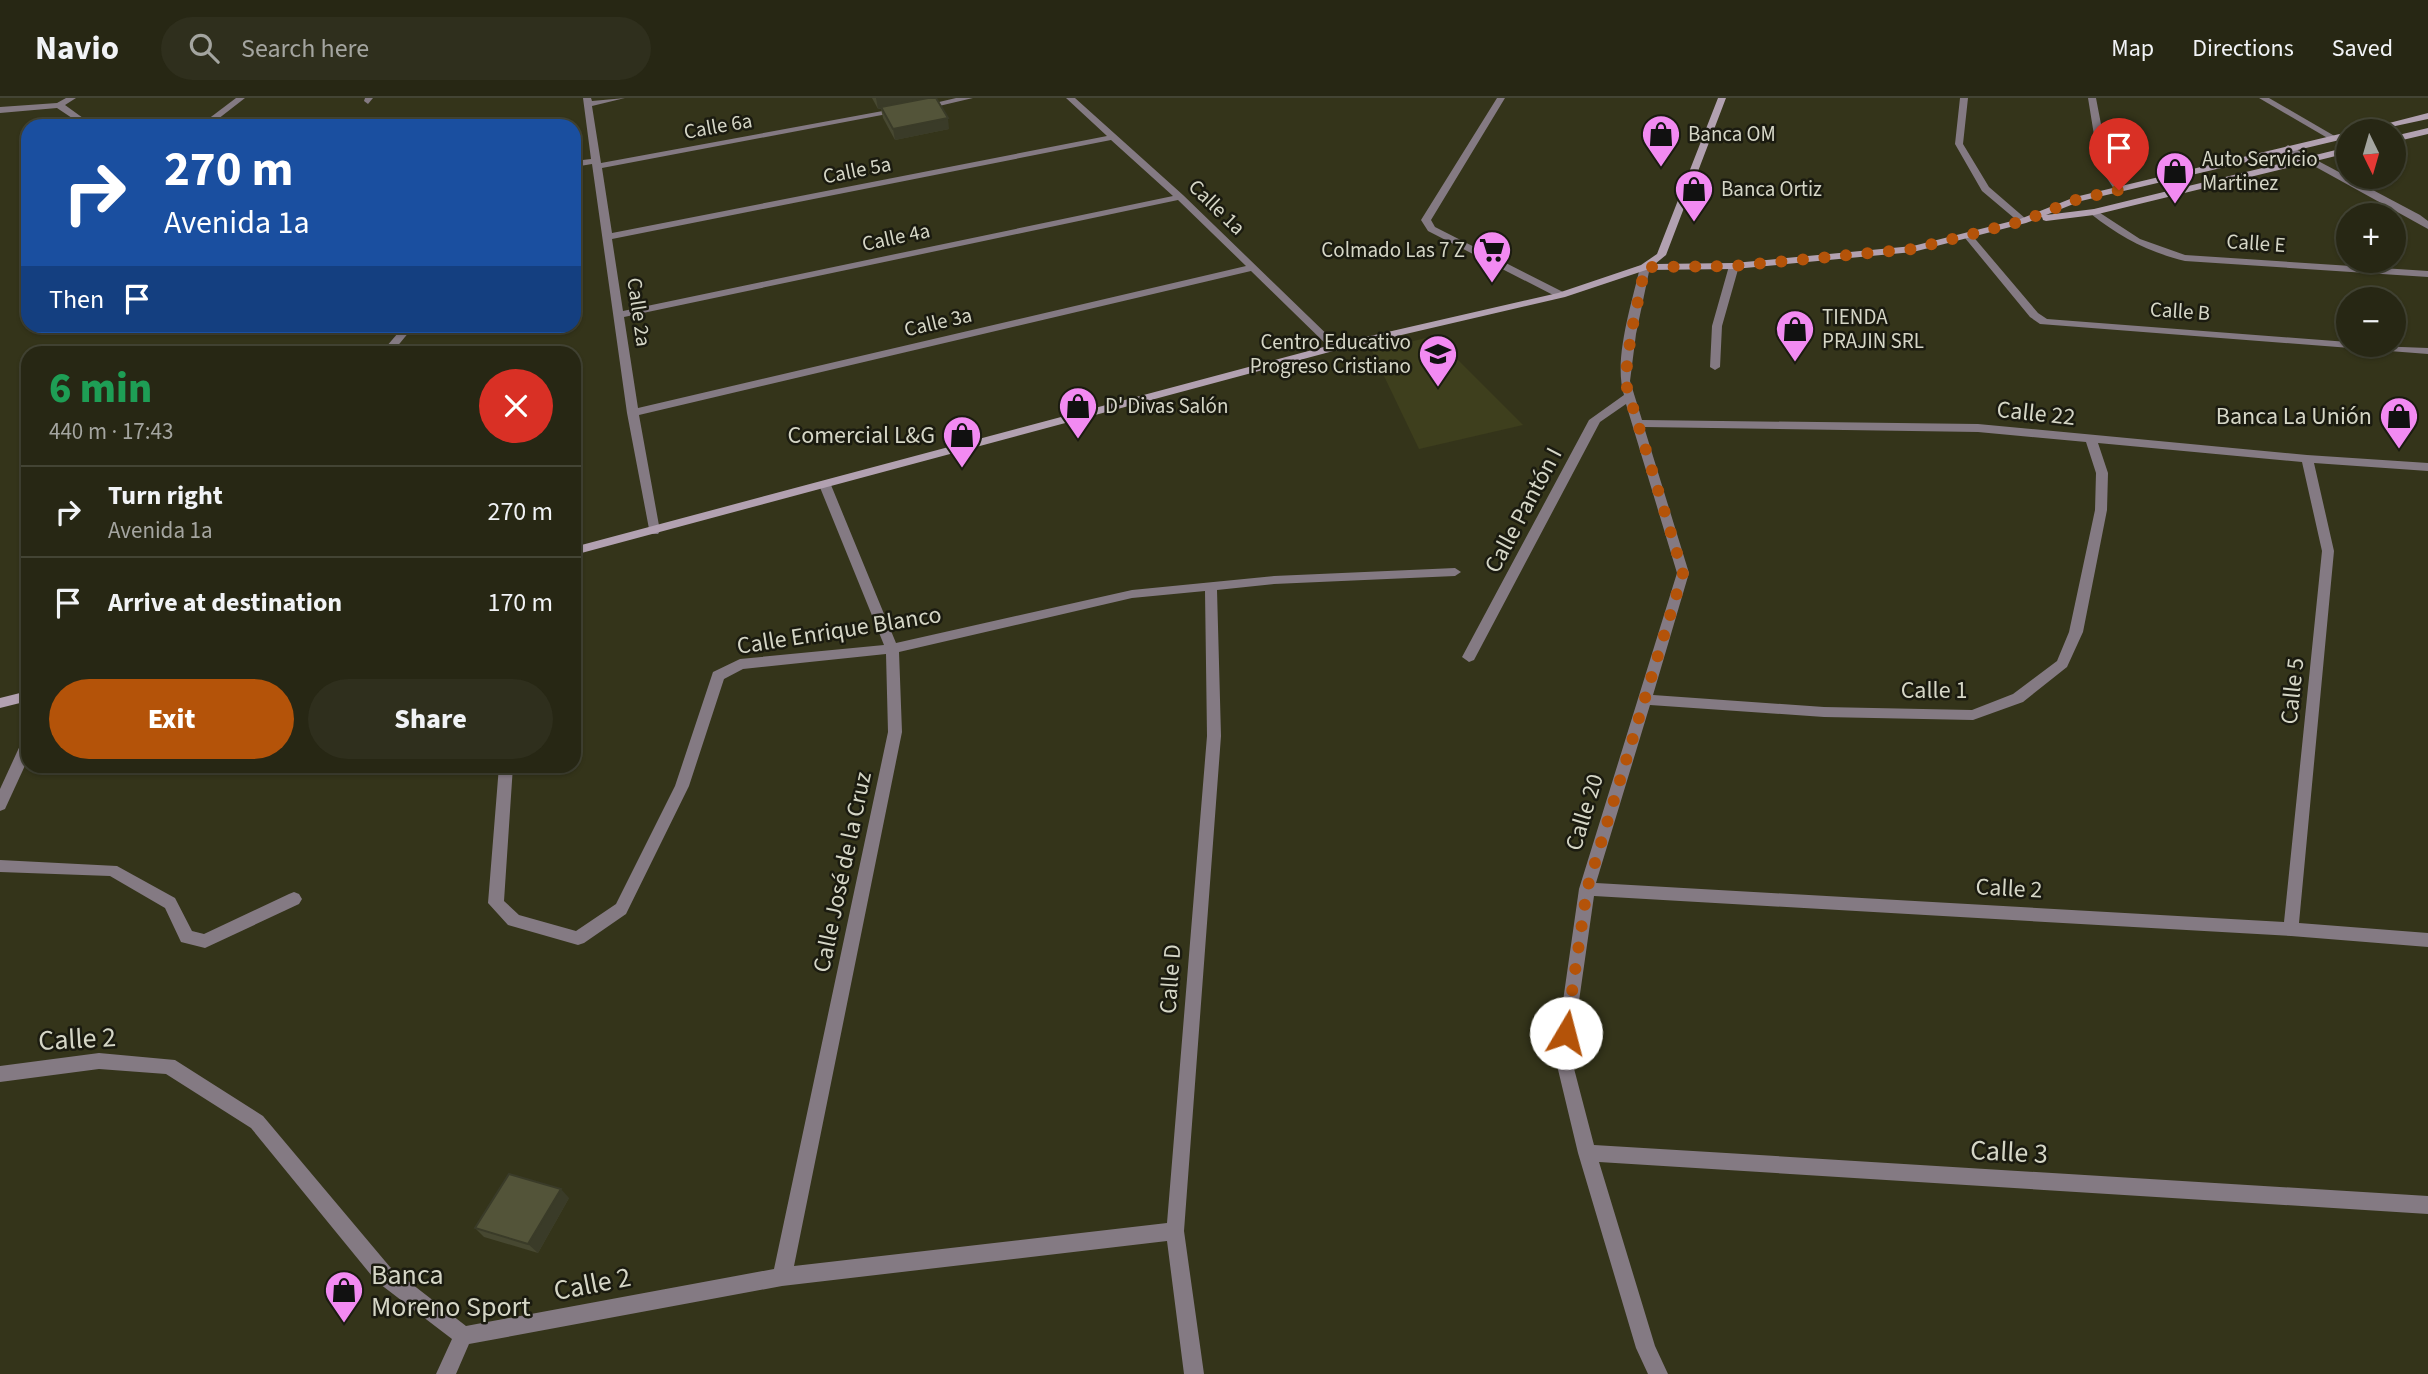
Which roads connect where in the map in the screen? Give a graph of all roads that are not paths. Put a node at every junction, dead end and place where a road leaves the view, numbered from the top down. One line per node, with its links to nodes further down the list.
1 (72, 98): 12 (street)
2 (241, 98): 17 (street)
3 (621, 98): 11 (street)
4 (969, 98): 27 (street, Calle 6a)
5 (1070, 98): 22 (street, Calle 1a)
6 (1501, 98): 40 (street)
7 (1722, 98): 37 (main road)
8 (1964, 98): 32 (street)
9 (2091, 98): 29 (street)
10 (2263, 98): 23 (street)
11 (587, 101): 27 (street, Calle 2a)
12 (59, 102): 14 (street); 16 (street)
13 (0, 110): 14 (street)
14 (14, 110): 19 (street)
15 (2428, 116): 18 (main road)
16 (81, 119)
17 (212, 119)
18 (2406, 121)
19 (0, 122)
20 (2428, 131): 21 (main road)
21 (2406, 136)
22 (1113, 137): 30 (street, Calle 1a); 35 (street, Calle 5a)
23 (2334, 138): 24 (main road)
24 (2288, 148): 26 (street); 29 (main road)
25 (2336, 153): 26 (main road)
26 (2308, 159): 31 (main road); 33 (street)
27 (597, 163): 28 (street, Calle 6a); 35 (street, Calle 2a)
28 (581, 164)
29 (2119, 190): 32 (main road)
30 (1180, 197): 38 (street, Calle 1a); 41 (street, Calle 4a)
31 (2094, 212): 32 (main road); 39 (street, Calle E)
32 (2023, 221): 34 (main road)
33 (2428, 226)
34 (1968, 236): 36 (main road); 43 (street, Calle B)
35 (608, 237): 41 (street, Calle 2a)
36 (1734, 266): 37 (main road); 44 (street)
37 (1645, 267): 40 (main road); 45 (street, Calle 20)
38 (1252, 268): 42 (street, Calle 1a); 46 (street, Calle 3a)
39 (2428, 274)
40 (1561, 295): 42 (main road)
41 (620, 315): 46 (street, Calle 2a)
42 (1335, 347): 51 (main road)
43 (2428, 351)
44 (1716, 367)
45 (1630, 396): 47 (street, Calle 20); 57 (street, Calle Pantón I)
46 (633, 413): 52 (street, Calle 2a)
47 (1639, 423): 48 (street, Calle 22); 59 (street, Calle 20)
48 (2091, 440): 49 (street, Calle 22); 59 (street, Calle 1)
49 (2307, 459): 50 (street, Calle 22); 67 (street, Calle 5)
50 (2428, 467)
51 (825, 485): 52 (main road); 56 (street, Calle José de la Cruz)
52 (654, 531): 53 (main road)
53 (581, 549)
54 (1455, 572): 55 (street, Calle Enrique Blanco)
55 (1210, 586): 56 (street, Calle Enrique Blanco); 72 (street, Calle D)
56 (892, 649): 62 (street, Calle Enrique Blanco); 73 (street, Calle José de la Cruz)
57 (1469, 657)
58 (21, 698): 60 (main road)
59 (1644, 699): 65 (street, Calle 20)
60 (0, 704)
61 (21, 758): 63 (street)
62 (505, 773)
63 (0, 805)
64 (0, 866): 66 (street)
65 (1587, 889): 67 (street, Calle 2); 70 (street, Calle 20)
66 (294, 899)
67 (2291, 929): 68 (street, Calle 2)
68 (2428, 940)
69 (0, 1074): 74 (street, Calle 2)
70 (1587, 1153): 71 (street, Calle 3); 77 (street, Calle 20)
71 (2428, 1205)
72 (1175, 1231): 73 (street, Calle 2); 76 (street, Calle D)
73 (782, 1276): 74 (street, Calle 2)
74 (463, 1336): 75 (street)
75 (446, 1374)
76 (1194, 1374)
77 (1658, 1374)

